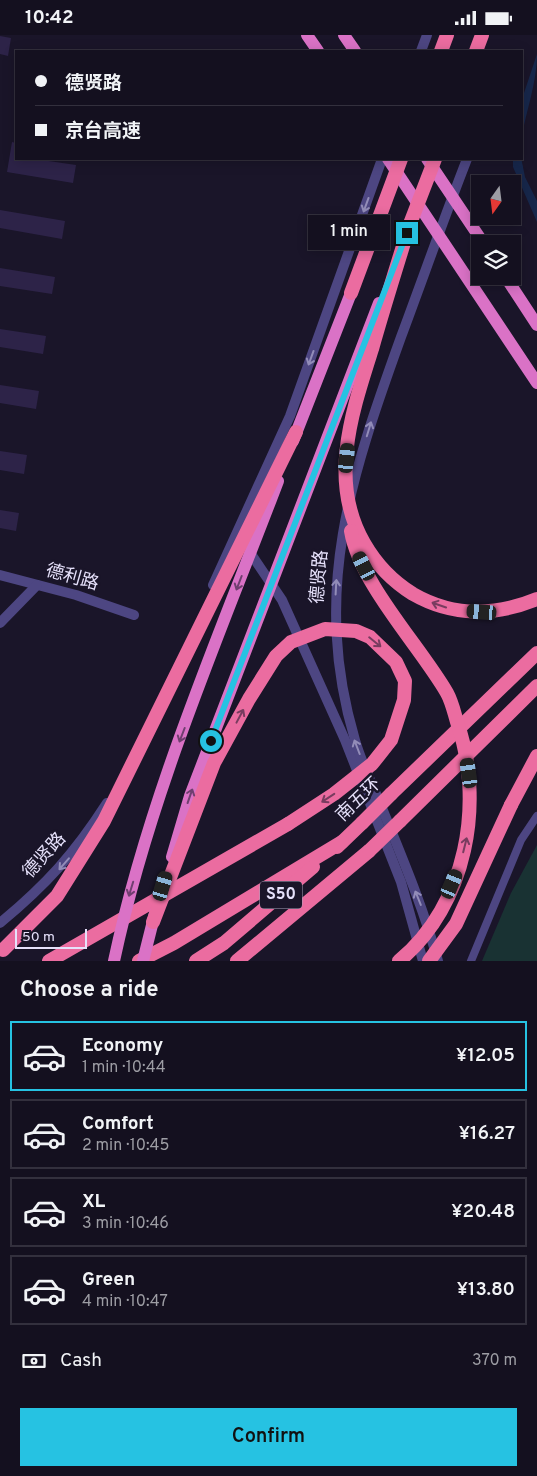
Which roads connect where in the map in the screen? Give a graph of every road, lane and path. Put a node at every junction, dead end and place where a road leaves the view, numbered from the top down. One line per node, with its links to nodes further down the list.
1 (307, 35): 6 (highway)
2 (344, 35): 7 (highway)
3 (426, 35): 8 (street)
4 (447, 35): 9 (highway)
5 (481, 35): 10 (highway, bridge); 11 (street)
6 (317, 50)
7 (354, 50)
8 (421, 50)
9 (441, 50)
10 (476, 50)
11 (484, 50)
12 (382, 160): 29 (street, 德贤路, one-way to 29)
13 (389, 160): 20 (highway)
14 (401, 160): 23 (highway, bridge)
15 (428, 160): 18 (highway)
16 (435, 160): 19 (highway, bridge)
17 (467, 160): 18 (street, 德贤路)
18 (452, 196): 20 (street, 德贤路); 21 (highway)
19 (407, 233): 24 (highway, bridge); 28 (highway, bridge)
20 (438, 234): 26 (highway); 52 (street, 德贤路, one-way to 20)
21 (478, 235)
22 (511, 285): 25 (highway)
23 (351, 293): 27 (highway, bridge)
24 (380, 303): 40 (highway, 德贤路, one-way to 24, bridge)
25 (537, 325)
26 (537, 383)
27 (296, 433): 42 (highway, bridge); 44 (highway, one-way to 44, bridge)
28 (348, 508): 32 (highway, one-way to 28, bridge); 49 (highway, one-way to 28, bridge)
29 (237, 533): 41 (street, 德贤路, one-way to 41); 50 (street, 德贤路)
30 (0, 575): 31 (street, 德利路)
31 (37, 585): 33 (street, 德利路); 34 (street)
32 (537, 599)
33 (134, 615)
34 (0, 623)
35 (537, 653): 39 (highway, 南五环 / S50, bridge)
36 (537, 686): 48 (highway, S50, bridge)
37 (537, 756): 51 (highway, bridge)
38 (537, 816): 53 (street)
39 (342, 842): 45 (highway); 47 (highway, 南五环 / S50)
40 (153, 921): 43 (highway, one-way to 43, bridge); 46 (highway, 德贤路, bridge)
41 (0, 923)
42 (1, 951)
43 (49, 961)
44 (114, 961)
45 (138, 961)
46 (143, 961)
47 (196, 961)
48 (237, 961)
49 (399, 961)
50 (424, 961)
51 (429, 961)
52 (438, 961)
53 (471, 961)

